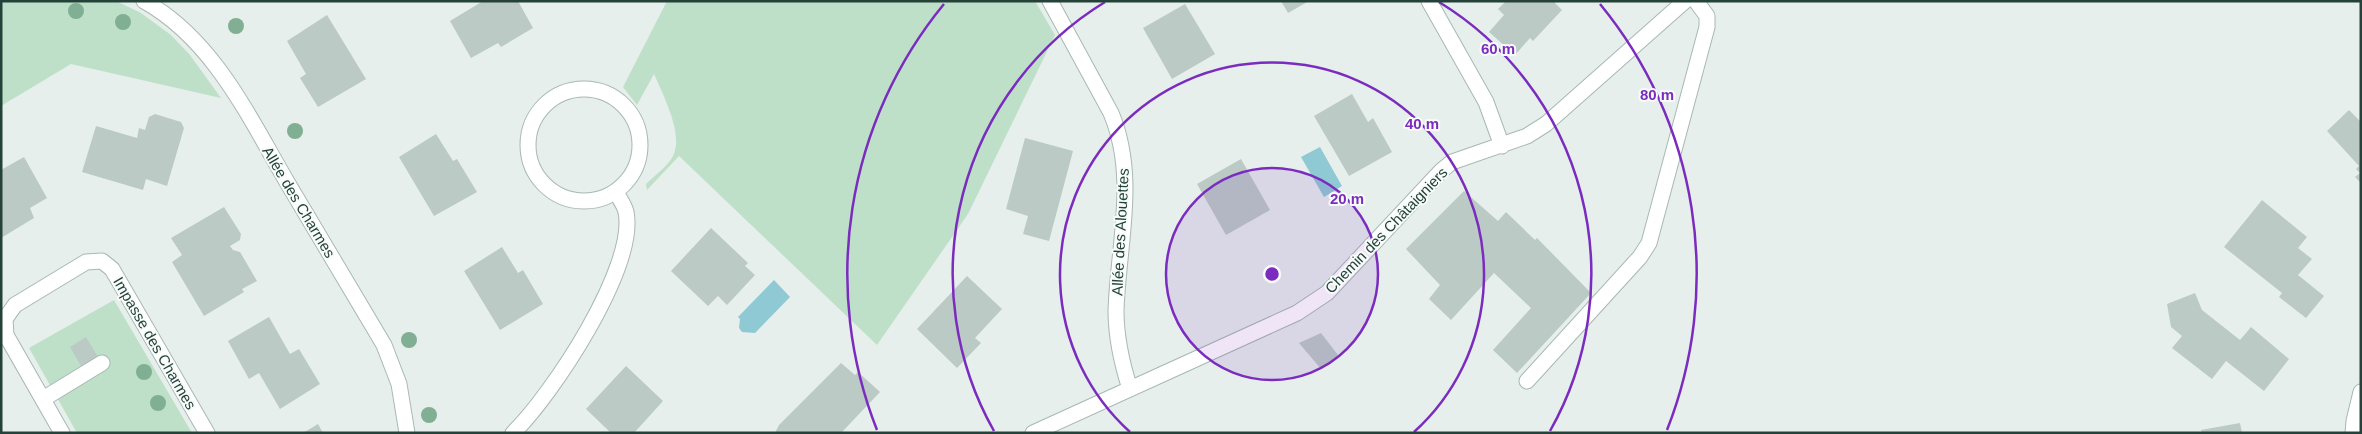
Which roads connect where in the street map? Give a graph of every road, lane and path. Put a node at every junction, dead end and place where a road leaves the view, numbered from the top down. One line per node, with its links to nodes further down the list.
1 (144, 1): 15 (street, Allée des Charmes)
2 (1050, 1): 10 (street, Allée des Alouettes)
3 (1429, 1): 6 (street)
4 (1685, 1): 6 (street, Chemin des Châtaigniers)
5 (1696, 1): 9 (street)
6 (1502, 146): 10 (street, Chemin des Châtaigniers)
7 (616, 192): 7 (street); 16 (street)
8 (102, 364): 12 (street)
9 (1527, 381)
10 (1130, 390): 17 (street, Chemin des Châtaigniers)
11 (2361, 392): 18 (street)
12 (43, 399): 13 (street, Impasse des Charmes); 14 (street, Impasse des Charmes)
13 (62, 433)
14 (207, 433)
15 (407, 433)
16 (513, 433)
17 (1033, 433)
18 (2353, 433)

